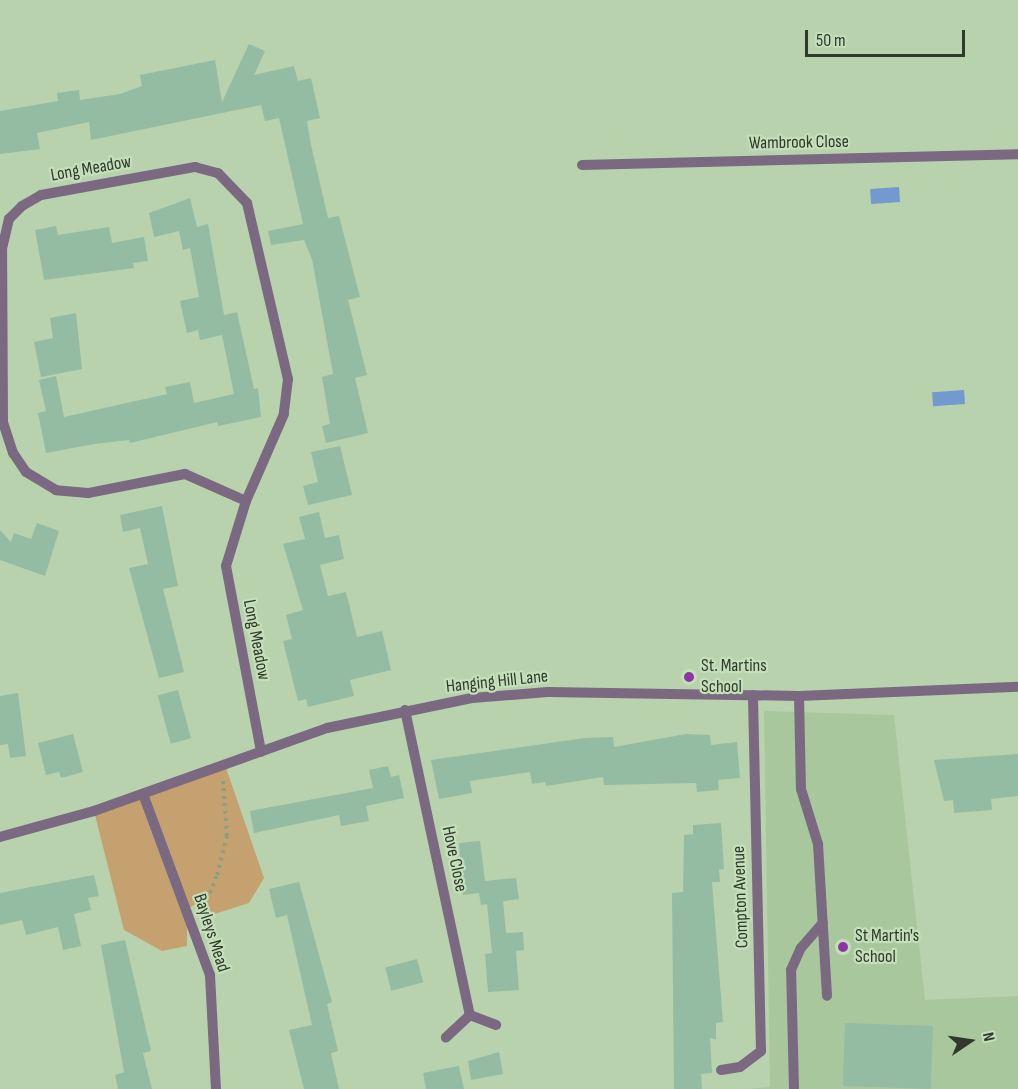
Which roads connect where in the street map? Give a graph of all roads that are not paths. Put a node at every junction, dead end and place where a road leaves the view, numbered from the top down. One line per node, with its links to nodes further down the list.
1 (1018, 154): 2 (street, Wambrook Close)
2 (582, 165)
3 (246, 501): 3 (street, Long Meadow); 8 (street, Long Meadow)
4 (1018, 687): 6 (street, Hanging Hill Lane)
5 (753, 695): 6 (street, Hanging Hill Lane); 7 (street, Hanging Hill Lane); 16 (street, Compton Avenue)
6 (798, 696): 11 (street)
7 (405, 710): 8 (street, Hanging Hill Lane); 13 (street, Hove Close)
8 (261, 752): 9 (street, Hanging Hill Lane)
9 (143, 794): 10 (street, Hanging Hill Lane); 17 (street, Bayleys Mead)
10 (0, 837)
11 (823, 922): 12 (street); 18 (street)
12 (827, 996)
13 (470, 1015): 14 (street); 15 (street)
14 (496, 1024)
15 (446, 1037)
16 (721, 1070)
17 (216, 1089)
18 (794, 1089)

